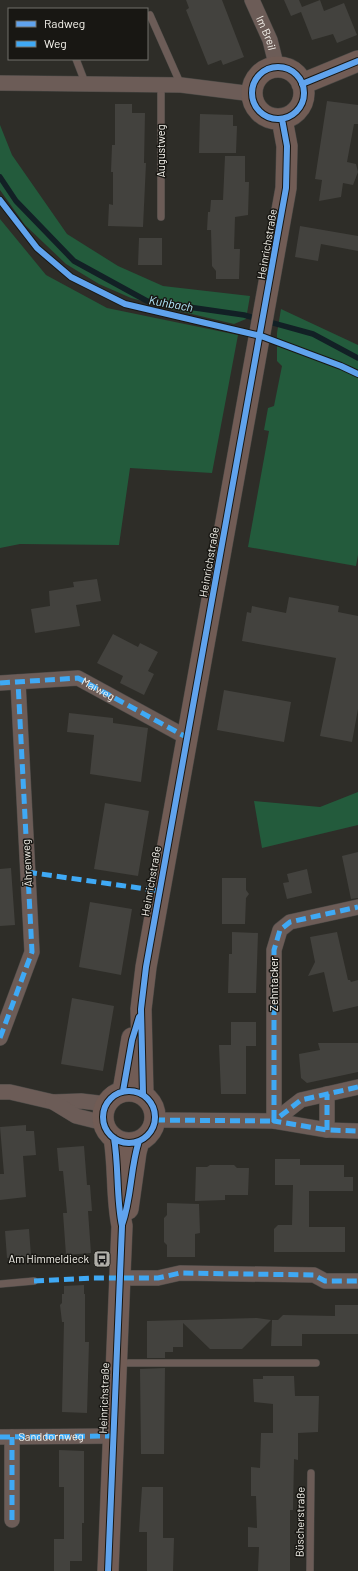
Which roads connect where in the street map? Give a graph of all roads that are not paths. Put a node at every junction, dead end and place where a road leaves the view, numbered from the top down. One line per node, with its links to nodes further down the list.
1 (252, 0): 5 (street, Im Breil)
2 (150, 14): 9 (lane)
3 (76, 60): 8 (lane)
4 (358, 61): 7 (street)
5 (277, 68): 7 (street); 11 (street)
6 (0, 83): 8 (street)
7 (302, 84): 12 (street)
8 (86, 85): 10 (street)
9 (181, 85): 10 (street); 11 (street)
10 (161, 86): 13 (lane, Augustweg)
11 (253, 94): 12 (street)
12 (282, 119): 16 (street, Heinrichstraße)
13 (161, 217)
14 (18, 682): 15 (street, Maiweg); 16 (street, Maiweg); 18 (street, Ährenweg)
15 (0, 683)
16 (188, 738): 21 (street, Heinrichstraße)
17 (358, 907): 24 (street, Zehntacker)
18 (0, 1038)
19 (358, 1087): 22 (street)
20 (0, 1092): 25 (street)
21 (133, 1093): 23 (street); 25 (street)
22 (327, 1094): 24 (street); 26 (street)
23 (155, 1120): 24 (street); 28 (street)
24 (274, 1120): 26 (street)
25 (108, 1122): 28 (street); 29 (street, Heinrichstraße)
26 (327, 1130): 27 (street)
27 (358, 1130)
28 (139, 1141): 29 (street, Heinrichstraße)
29 (122, 1226): 30 (street, Heinrichstraße)
30 (120, 1278): 32 (street); 34 (street, Heinrichstraße)
31 (34, 1281): 33 (lane)
32 (358, 1281)
33 (0, 1284)
34 (115, 1363): 35 (lane, Heinrichstraße); 36 (street, Heinrichstraße)
35 (316, 1363)
36 (113, 1436): 37 (street, Sanddornweg); 40 (street, Heinrichstraße)
37 (6, 1437): 39 (street, Sanddornweg)
38 (311, 1473): 41 (lane, Büscherstraße)
39 (12, 1520)
40 (108, 1571)
41 (310, 1571)

